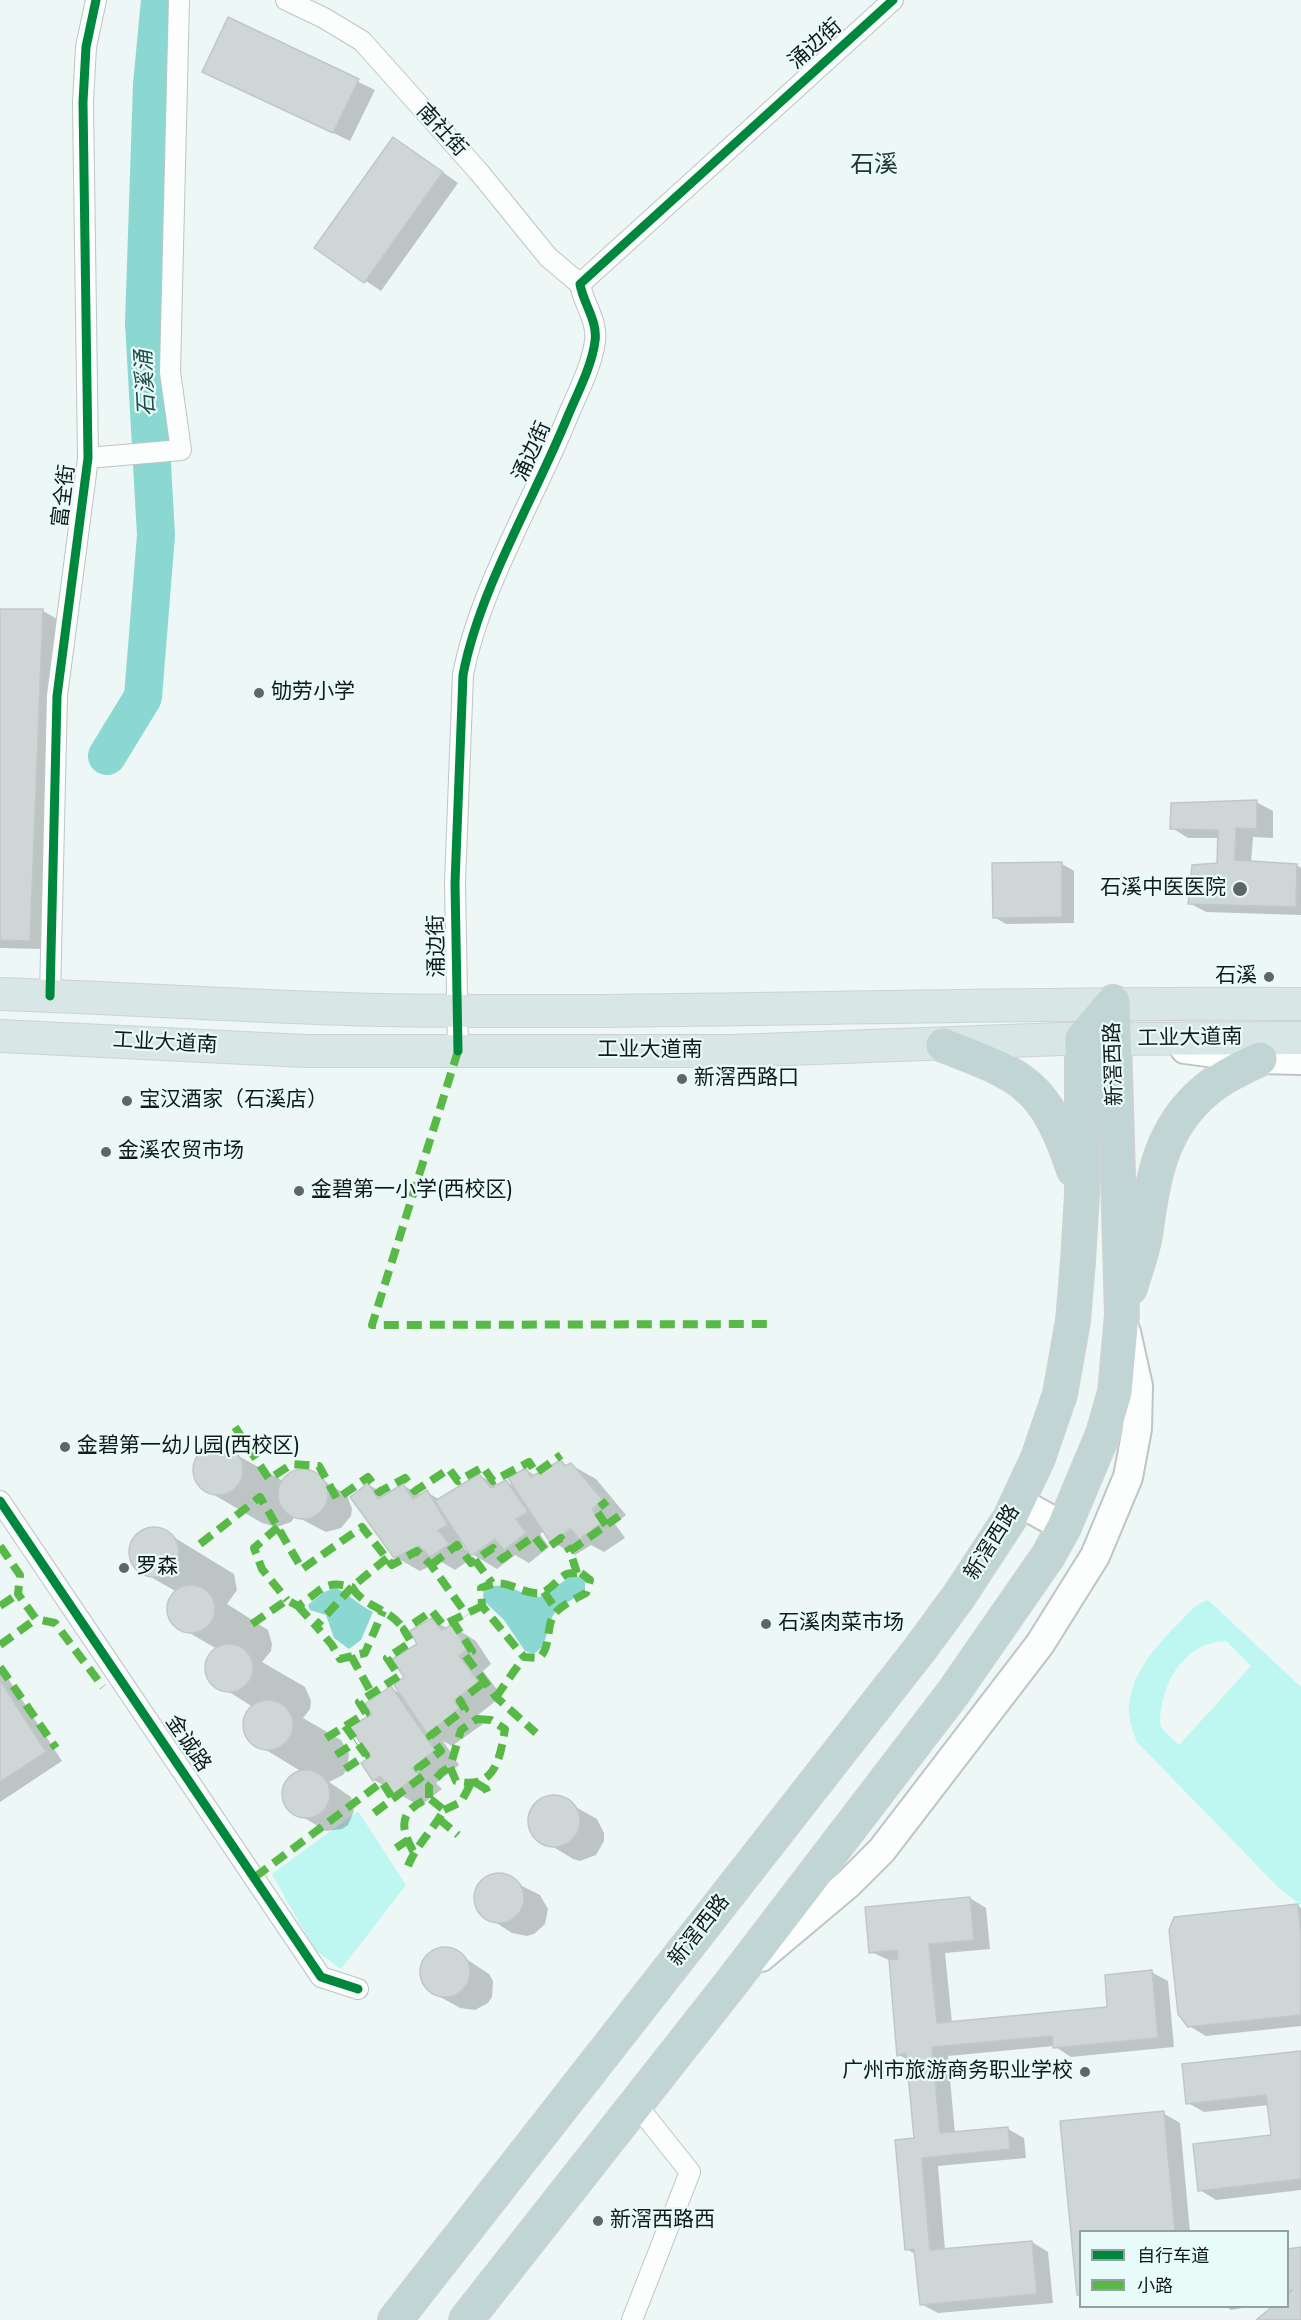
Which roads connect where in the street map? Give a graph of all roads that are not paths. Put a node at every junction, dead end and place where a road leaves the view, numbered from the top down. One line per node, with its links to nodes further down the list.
1 (96, 0): 6 (street, 富全街)
2 (179, 0): 6 (street)
3 (286, 0): 5 (street, 南社街)
4 (893, 0): 5 (street, 涌边街)
5 (580, 284): 11 (street, 涌边街)
6 (88, 458): 8 (street, 富全街)
7 (0, 994): 8 (main road)
8 (51, 996): 11 (main road)
9 (1113, 1002): 10 (main road); 11 (main road); 14 (highway, 新滘西路); 15 (highway, 新滘西路)
10 (1301, 1004)
11 (458, 1010): 17 (street, 涌边街)
12 (0, 1036): 17 (main road, 工业大道南)
13 (1301, 1038): 15 (main road, 工业大道南)
14 (1082, 1039): 15 (main road, 工业大道南); 16 (main road, 工业大道南); 20 (highway, 新滘西路)
15 (1114, 1040): 18 (main road); 21 (highway, 新滘西路)
16 (943, 1045): 17 (main road, 工业大道南); 20 (highway)
17 (458, 1051)
18 (1260, 1059): 19 (main road); 21 (highway)
19 (1301, 1060)
20 (1082, 1195): 23 (highway, 新滘西路)
21 (1122, 1316): 24 (highway, 新滘西路); 25 (main road)
22 (0, 1501): 26 (street, 金诚路)
23 (1019, 1502): 24 (main road); 28 (highway, 新滘西路)
24 (1064, 1527): 25 (highway, 新滘西路)
25 (732, 1982): 27 (highway, 新滘西路)
26 (358, 1989)
27 (635, 2103): 29 (highway, 新滘西路); 30 (street)
28 (395, 2320)
29 (466, 2320)
30 (632, 2320)

